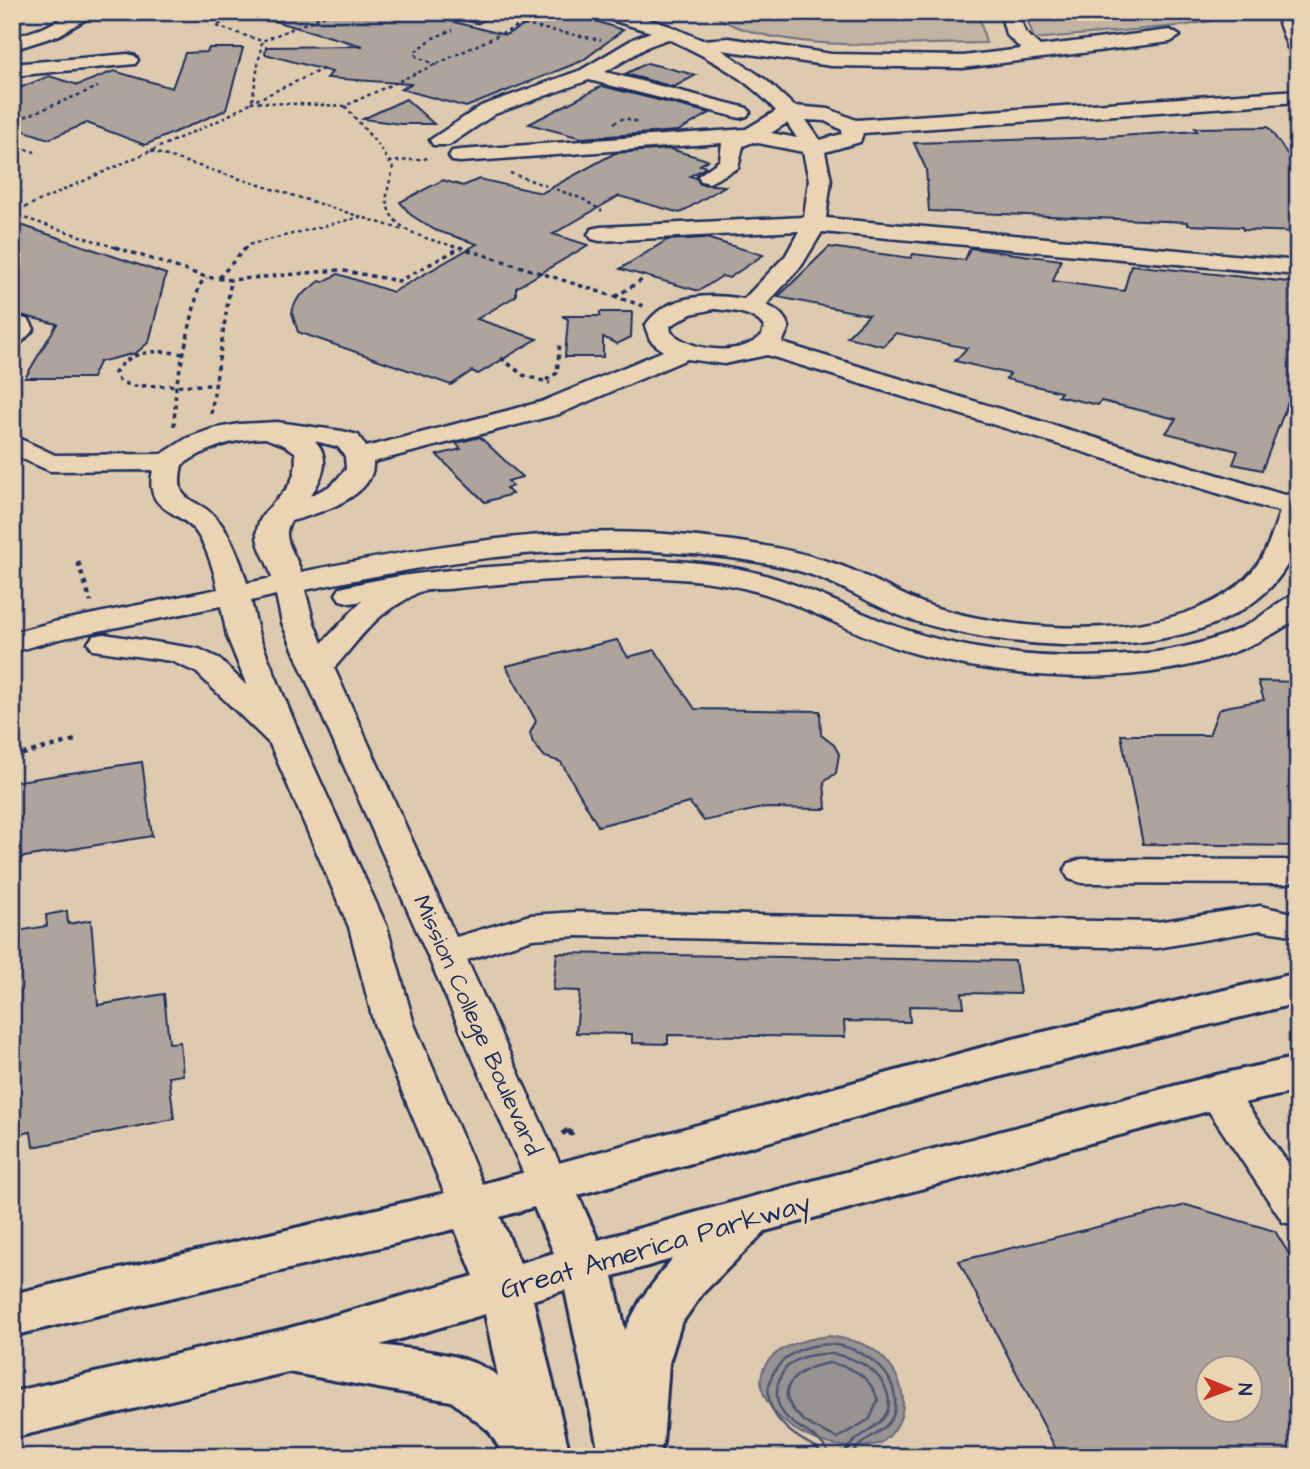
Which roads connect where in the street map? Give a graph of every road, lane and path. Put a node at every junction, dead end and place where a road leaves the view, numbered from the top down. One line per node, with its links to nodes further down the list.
1 (89, 12): 16 (street)
2 (247, 12): 15 (path)
3 (332, 12): 15 (path)
4 (485, 12): 9 (street)
5 (549, 12): 10 (path)
6 (605, 12): 13 (street)
7 (1009, 12): 20 (street)
8 (1284, 12): 19 (street)
9 (462, 20): 23 (path)
10 (523, 24): 12 (path); 17 (path)
11 (501, 26): 12 (path)
12 (513, 29): 23 (path)
13 (669, 32): 17 (street); 18 (street)
14 (1170, 36): 20 (street)
15 (262, 41): 30 (path)
16 (12, 44)
17 (639, 44): 21 (street); 26 (street)
18 (704, 48): 20 (street); 21 (street); 33 (street)
19 (1298, 48)
20 (1034, 51)
21 (678, 57): 28 (street)
22 (128, 60): 25 (street)
23 (437, 65): 31 (path)
24 (323, 69): 30 (path)
25 (12, 70)
26 (588, 74): 28 (street); 37 (street)
27 (98, 87): 34 (path)
28 (676, 96): 32 (street)
29 (1298, 96): 35 (street)
30 (252, 102): 31 (path); 40 (path)
31 (345, 106): 43 (path)
32 (740, 112)
33 (789, 112): 35 (street); 36 (street); 39 (street)
34 (12, 122)
35 (853, 127): 39 (street)
36 (751, 135): 39 (street); 42 (street); 44 (street)
37 (441, 140)
38 (12, 145): 41 (path)
39 (813, 148): 48 (street)
40 (150, 151): 45 (path); 46 (path)
41 (34, 152)
42 (460, 156): 43 (path); 47 (path)
43 (389, 162): 49 (path)
44 (709, 176)
45 (12, 213): 52 (path)
46 (361, 217): 49 (path); 54 (path)
47 (605, 224): 48 (street)
48 (813, 224): 51 (street); 57 (street)
49 (407, 231): 50 (path)
50 (458, 249): 55 (path); 56 (path)
51 (1298, 268)
52 (206, 277): 54 (path); 64 (path)
53 (645, 278): 56 (path)
54 (218, 279): 55 (path)
55 (231, 280): 67 (path)
56 (614, 297): 58 (path)
57 (750, 306): 58 (street); 62 (street)
58 (667, 314): 63 (street)
59 (12, 322): 60 (street)
60 (12, 338)
61 (560, 342): 66 (path)
62 (765, 346): 63 (street); 76 (street)
63 (684, 351): 69 (street)
64 (183, 354): 68 (path); 68 (path)
65 (501, 358): 66 (path)
66 (545, 380): 69 (path)
67 (216, 385): 68 (path); 70 (path)
68 (176, 386): 71 (path)
69 (574, 398): 74 (street)
70 (211, 414)
71 (174, 426)
72 (268, 431): 74 (street); 75 (street); 77 (street)
73 (12, 443): 75 (street)
74 (360, 457): 77 (street)
75 (169, 462): 82 (street)
76 (1297, 504): 80 (street)
77 (282, 515): 80 (street, Mission College Boulevard)
78 (78, 562): 83 (path)
79 (412, 586): 80 (street); 81 (street); 87 (street)
80 (292, 594): 82 (street); 87 (street, Mission College Boulevard)
81 (1298, 603)
82 (236, 606): 84 (street); 85 (street); 89 (street)
83 (93, 608)
84 (12, 643)
85 (104, 643): 86 (street); 89 (street)
86 (12, 667)
87 (317, 668): 93 (street, Mission College Boulevard)
88 (79, 739): 90 (path)
89 (286, 743): 100 (street)
90 (12, 757)
91 (1082, 871): 92 (street)
92 (1291, 872): 93 (street)
93 (446, 953): 99 (street, Mission College Boulevard)
94 (1298, 988): 99 (main road)
95 (1298, 1074): 96 (main road, Great America Parkway)
96 (1216, 1092): 101 (street); 102 (main road, Great America Parkway)
97 (567, 1130): 98 (path)
98 (576, 1140)
99 (548, 1184): 100 (main road); 103 (main road, Mission College Boulevard)
100 (471, 1206): 104 (main road); 105 (main road)
101 (1298, 1210)
102 (755, 1215): 103 (main road, Great America Parkway); 111 (main road)
103 (585, 1267): 104 (main road, Great America Parkway); 110 (main road, Mission College Boulevard)
104 (505, 1289): 106 (main road, Great America Parkway); 109 (main road)
105 (12, 1315)
106 (286, 1351): 107 (main road, Great America Parkway); 108 (main road)
107 (12, 1415)
108 (536, 1457)
109 (542, 1457)
110 (628, 1457)
111 (635, 1457)

